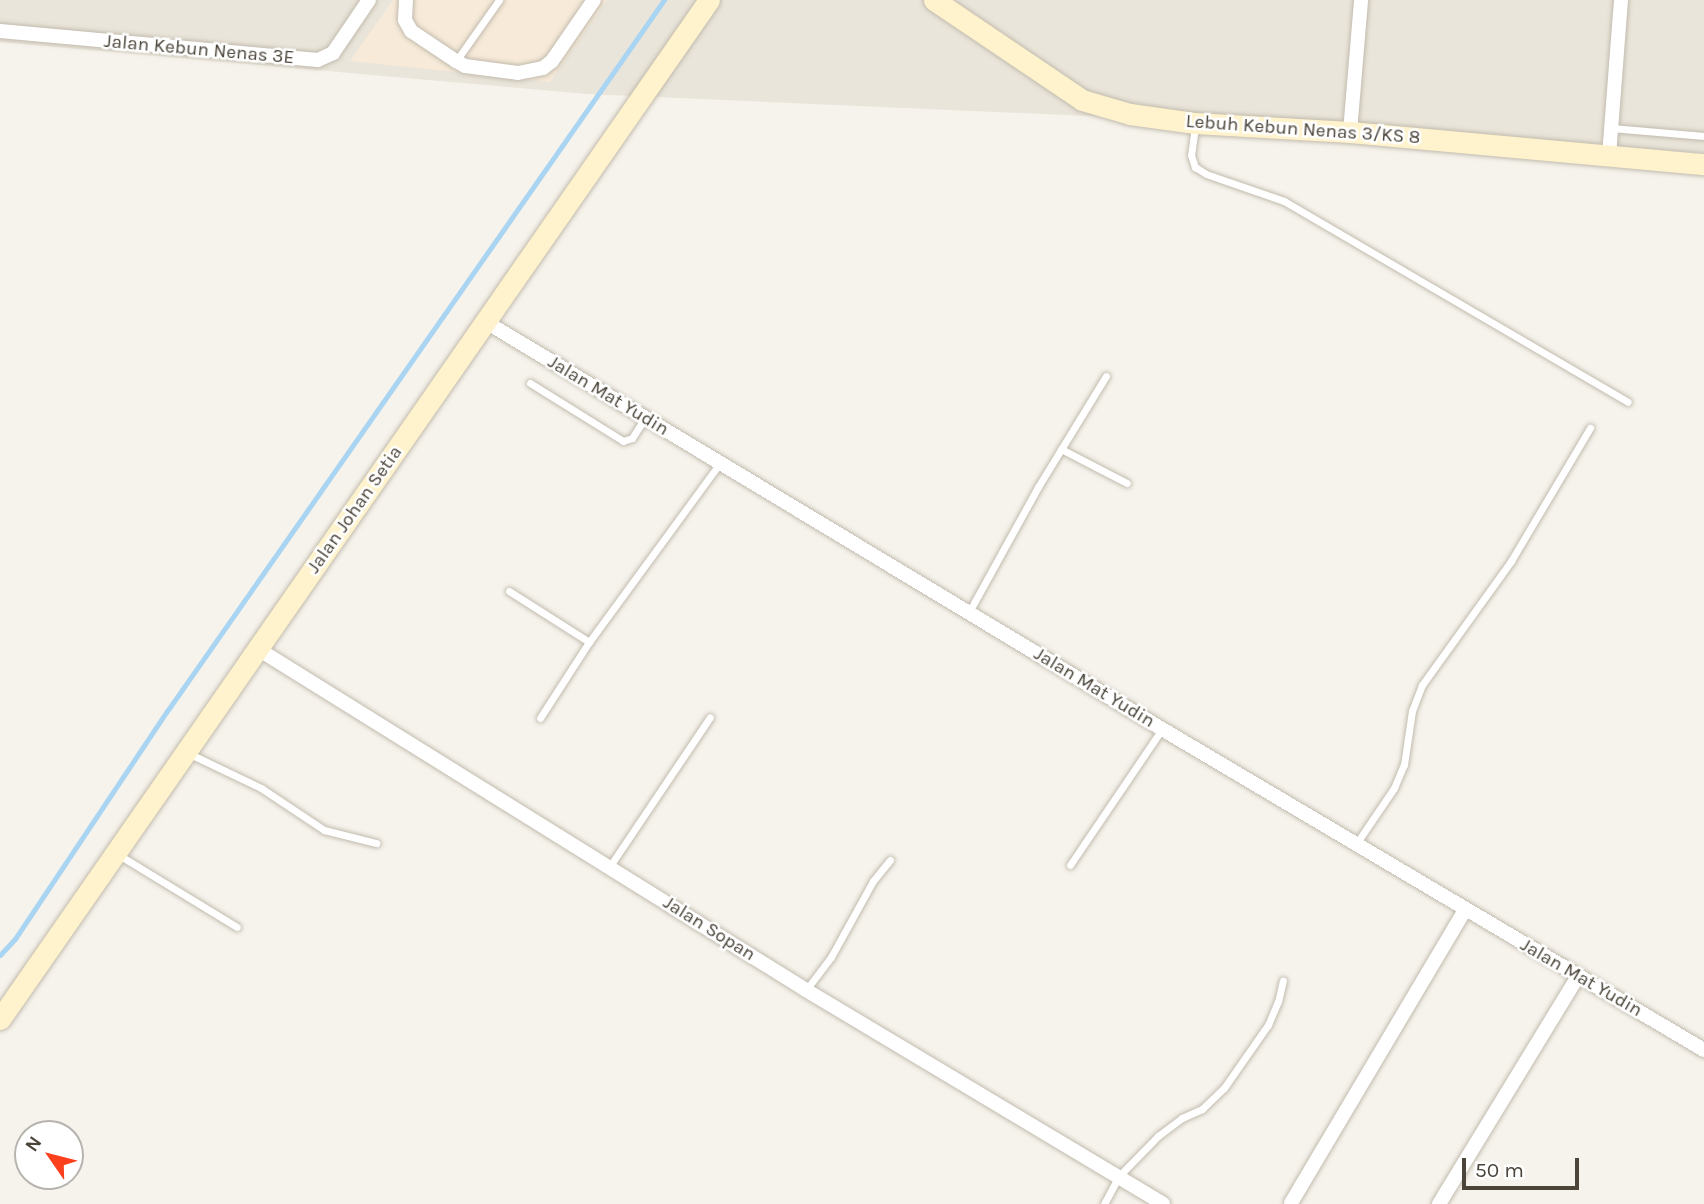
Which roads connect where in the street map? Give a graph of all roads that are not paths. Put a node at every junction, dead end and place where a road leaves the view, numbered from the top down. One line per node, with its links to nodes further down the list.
1 (369, 0): 9 (street, Jalan Kebun Nenas 3E)
2 (406, 0): 10 (street)
3 (499, 0): 10 (lane)
4 (594, 0): 10 (street)
5 (709, 0): 17 (main road, Jalan Johan Setia)
6 (1361, 0): 13 (street)
7 (1621, 0): 12 (street)
8 (948, 4): 11 (main road, Lebuh Kebun Nenas 3/KS 8)
9 (0, 32)
10 (456, 61)
11 (1195, 123): 13 (main road, Lebuh Kebun Nenas 3/KS 8); 20 (lane)
12 (1612, 128): 14 (lane); 15 (street)
13 (1350, 132): 15 (main road, Lebuh Kebun Nenas 3/KS 8)
14 (1704, 136)
15 (1609, 156): 16 (main road, Lebuh Kebun Nenas 3/KS 8)
16 (1704, 164)
17 (486, 322): 21 (street, Jalan Mat Yudin); 29 (main road, Jalan Johan Setia)
18 (1107, 376): 23 (lane)
19 (530, 383): 21 (lane)
20 (1628, 401)
21 (645, 417): 24 (street, Jalan Mat Yudin)
22 (1590, 428): 35 (lane)
23 (1060, 449): 25 (lane); 27 (lane)
24 (720, 463): 27 (street, Jalan Mat Yudin); 28 (lane)
25 (1127, 483)
26 (509, 591): 28 (lane)
27 (969, 612): 32 (street, Jalan Mat Yudin)
28 (589, 642): 31 (lane)
29 (258, 649): 33 (main road, Jalan Johan Setia); 39 (street, Jalan Sopan)
30 (710, 717): 39 (lane)
31 (540, 718)
32 (1162, 729): 35 (street, Jalan Mat Yudin); 38 (lane)
33 (186, 752): 34 (lane); 36 (main road, Jalan Johan Setia)
34 (376, 842)
35 (1356, 844): 40 (street, Jalan Mat Yudin)
36 (115, 853): 41 (lane); 45 (main road, Jalan Johan Setia)
37 (890, 860): 44 (lane)
38 (1070, 865)
39 (610, 866): 44 (street, Jalan Sopan)
40 (1465, 911): 42 (street, Jalan Mat Yudin); 48 (street)
41 (237, 927)
42 (1578, 976): 46 (street, Jalan Mat Yudin); 51 (street)
43 (1283, 981): 47 (lane)
44 (806, 990): 47 (street, Jalan Sopan)
45 (0, 1019)
46 (1704, 1050)
47 (1119, 1176): 49 (lane); 50 (street, Jalan Sopan)
48 (1291, 1203)
49 (1104, 1204)
50 (1163, 1204)
51 (1439, 1204)

